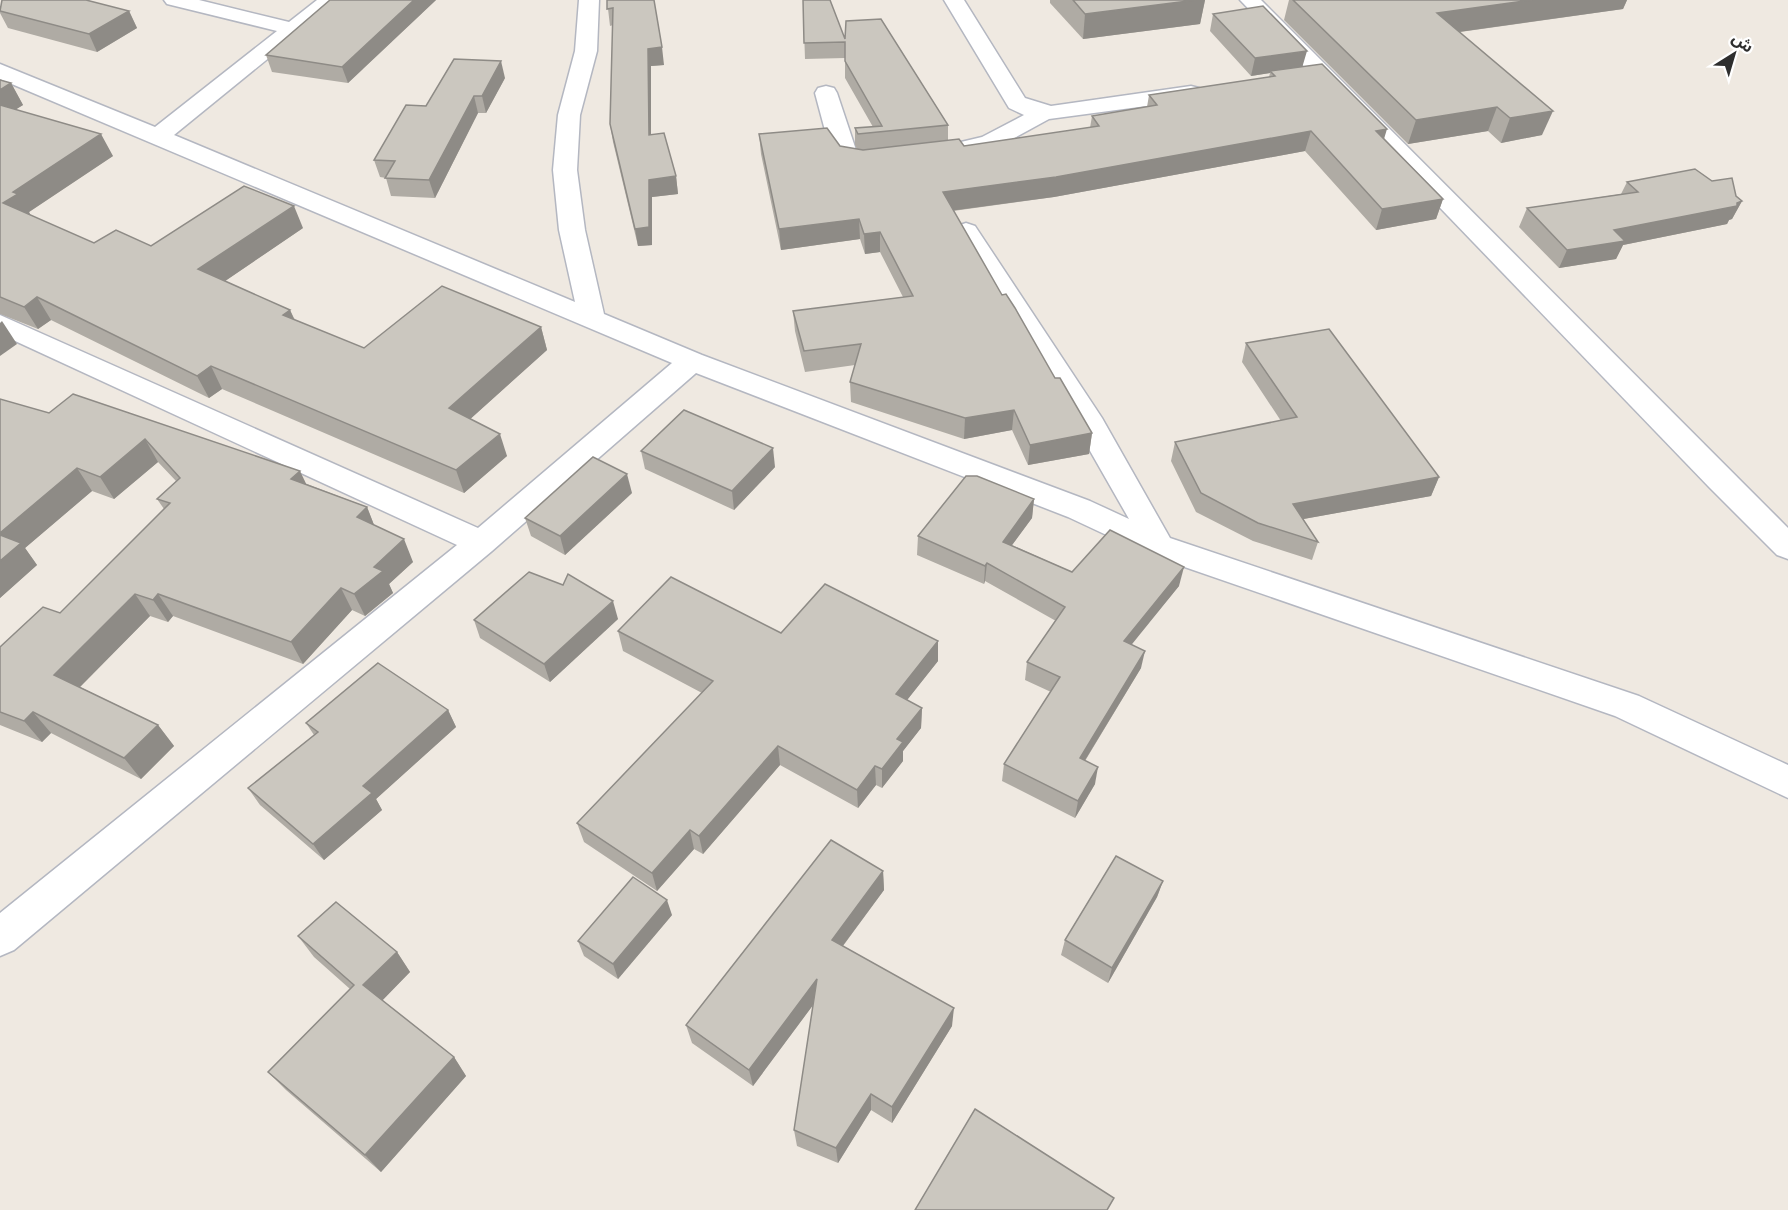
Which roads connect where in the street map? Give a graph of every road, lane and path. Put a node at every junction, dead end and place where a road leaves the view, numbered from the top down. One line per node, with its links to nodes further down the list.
1 (174, 0): 6 (street)
2 (330, 0): 6 (street)
3 (589, 0): 15 (street)
4 (954, 0): 10 (street)
5 (1250, 0): 20 (street)
6 (293, 29): 11 (street)
7 (0, 71): 11 (street)
8 (1207, 91): 10 (street)
9 (826, 93): 13 (street)
10 (1043, 113): 12 (street)
11 (157, 137): 15 (street)
12 (935, 153)
13 (900, 157)
14 (966, 231): 19 (street)
15 (592, 319): 17 (street)
16 (0, 324): 18 (street)
17 (692, 361): 18 (street); 19 (street)
18 (481, 543): 22 (street)
19 (1158, 546): 21 (street)
20 (1788, 547)
21 (1788, 782)
22 (0, 938)

